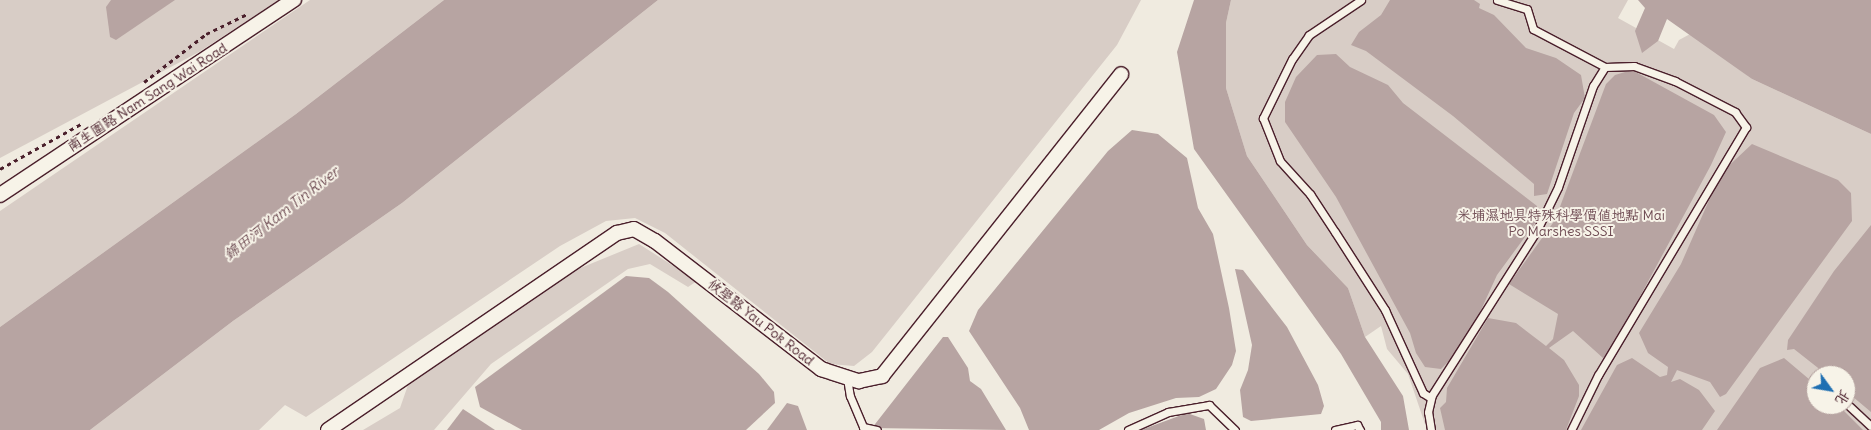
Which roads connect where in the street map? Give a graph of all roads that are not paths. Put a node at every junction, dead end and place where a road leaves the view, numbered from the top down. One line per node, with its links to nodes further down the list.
1 (294, 0): 6 (street, 南生圍路 Nam Sang Wai Road)
2 (1361, 0): 8 (lane)
3 (1497, 0): 4 (lane)
4 (1604, 68): 8 (lane); 18 (lane)
5 (1121, 74): 7 (street, 攸壆路 Yau Pok Road)
6 (0, 195)
7 (847, 377): 11 (street, 攸壆路 Yau Pok Road); 12 (lane)
8 (1431, 398): 17 (lane)
9 (1856, 412): 10 (lane)
10 (1871, 426)
11 (328, 430)
12 (877, 430)
13 (1128, 430): 14 (lane)
14 (1235, 430)
15 (1335, 430): 16 (lane)
16 (1360, 430)
17 (1431, 430)
18 (1571, 430)

